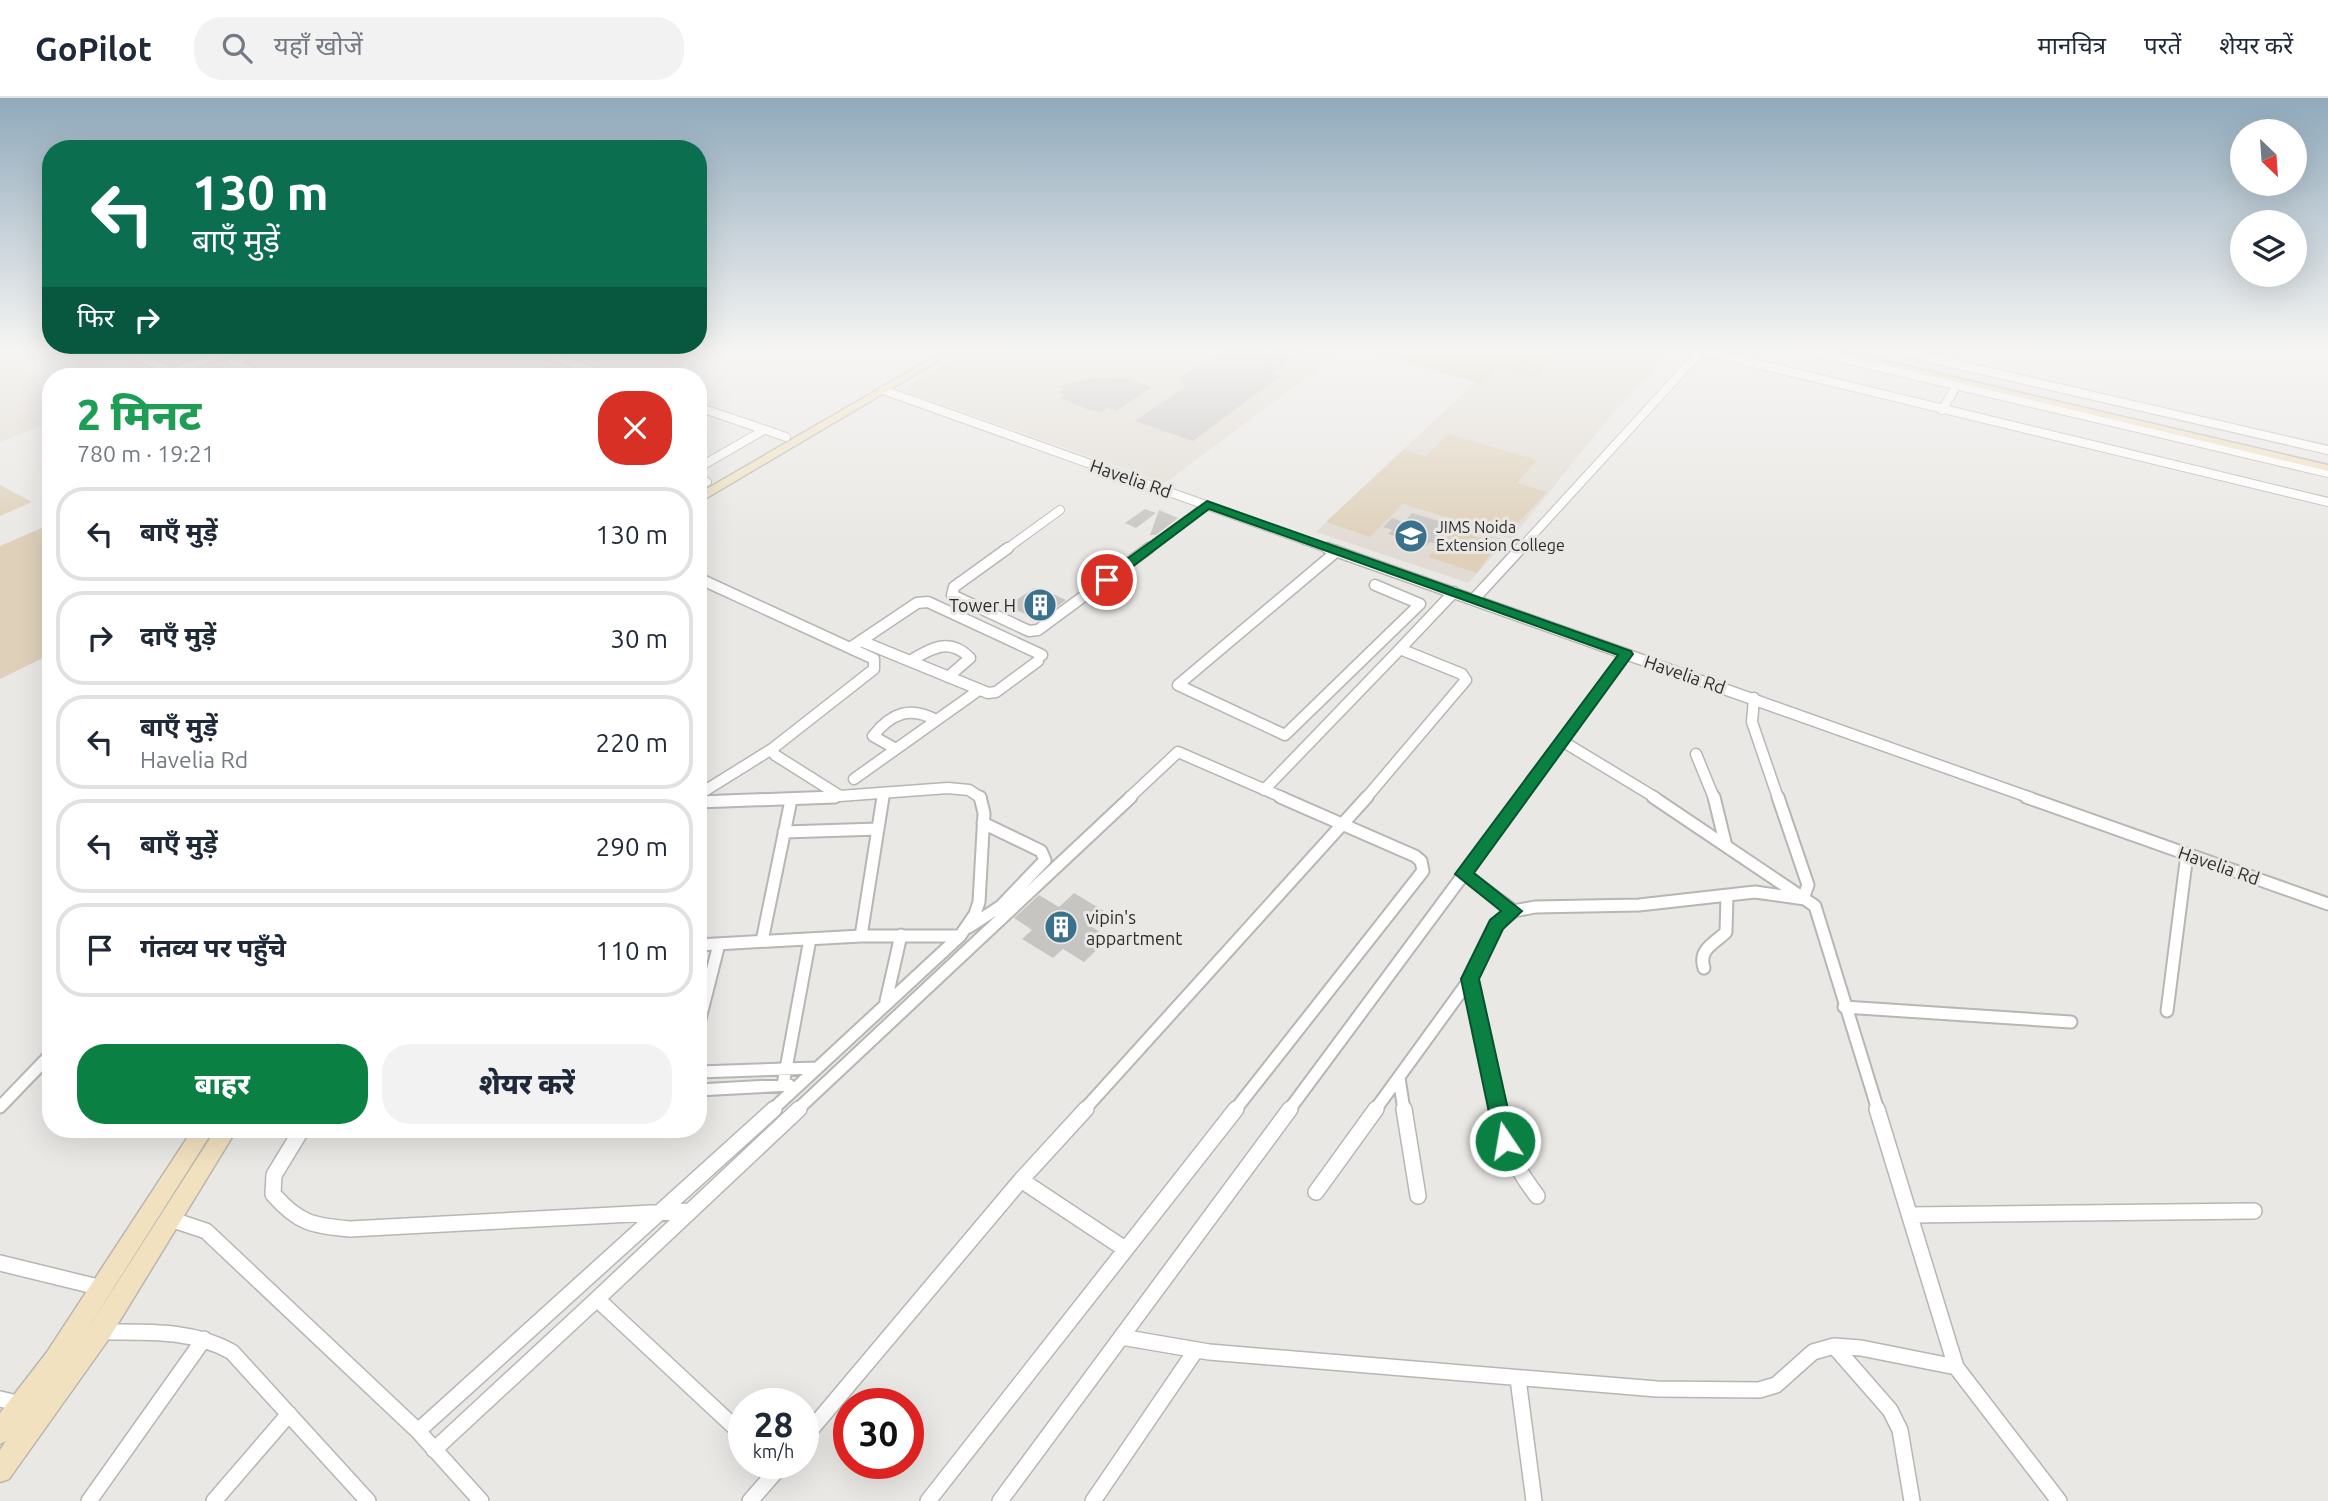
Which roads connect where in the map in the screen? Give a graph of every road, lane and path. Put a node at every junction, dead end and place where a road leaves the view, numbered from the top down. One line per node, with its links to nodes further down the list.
1 (725, 416): 11 (street)
2 (824, 416): 12 (street)
3 (838, 416): 18 (street)
4 (958, 416): 20 (street, Havelia Rd)
5 (1642, 416): 26 (street)
6 (1969, 416): 19 (street)
7 (2093, 416): 16 (street)
8 (2102, 416): 16 (street)
9 (2142, 416): 14 (street)
10 (2183, 416): 13 (street)
11 (764, 430): 12 (street); 15 (street)
12 (786, 437): 17 (street)
13 (2328, 450)
14 (2328, 460)
15 (707, 463)
16 (2328, 471)
17 (707, 480)
18 (707, 494)
19 (2328, 502)
20 (1207, 505): 21 (street); 22 (street, Havelia Rd)
21 (1060, 510)
22 (1337, 551): 24 (street); 25 (street, Havelia Rd)
23 (707, 582): 28 (street)
24 (1375, 585)
25 (1454, 592): 26 (street, Havelia Rd); 29 (street)
26 (1474, 599): 30 (street, Havelia Rd)
27 (861, 641): 28 (street); 31 (street); 33 (street)
28 (850, 648): 37 (street)
29 (1400, 649): 42 (street); 48 (street)
30 (1626, 654): 34 (street, Havelia Rd); 36 (street)
31 (910, 661): 32 (street); 32 (street)
32 (948, 677): 33 (street)
33 (979, 690): 35 (street)
34 (1754, 698): 52 (street, Havelia Rd); 55 (street)
35 (936, 720): 38 (street); 38 (street)
36 (1562, 741): 51 (street); 53 (street)
37 (772, 749): 41 (street); 44 (street)
38 (895, 749): 40 (street)
39 (1696, 754): 51 (street)
40 (854, 779)
41 (707, 790)
42 (1264, 790): 48 (street); 87 (street)
43 (884, 793): 44 (street); 47 (street); 49 (street)
44 (840, 796): 45 (street)
45 (791, 800): 46 (street); 50 (street)
46 (707, 802)
47 (983, 823): 58 (street); 58 (street)
48 (1343, 825): 83 (street); 92 (street)
49 (878, 829): 50 (street); 60 (street)
50 (784, 832): 62 (street)
51 (1726, 846): 55 (street)
52 (2187, 854): 56 (street, Havelia Rd); 70 (street)
53 (1464, 874): 57 (street); 97 (street)
54 (1727, 896): 55 (street); 57 (street); 65 (street)
55 (1806, 898): 69 (street)
56 (2328, 904)
57 (1514, 911): 66 (street)
58 (964, 932): 59 (street); 68 (street)
59 (901, 935): 60 (street); 68 (street)
60 (861, 936): 61 (street)
61 (810, 939): 62 (street); 74 (street)
62 (762, 941): 63 (street)
63 (719, 944): 64 (street); 67 (street)
64 (707, 945)
65 (1704, 968)
66 (1470, 979): 76 (street); 86 (street)
67 (707, 991)
68 (886, 1001): 73 (street)
69 (1844, 1007): 71 (street); 90 (street)
70 (2167, 1011)
71 (2071, 1022)
72 (42, 1063): 79 (street)
73 (816, 1068): 74 (street); 77 (street)
74 (787, 1070): 75 (street); 77 (street)
75 (707, 1072)
76 (1399, 1078): 84 (street); 85 (street)
77 (791, 1085): 78 (street); 89 (street)
78 (707, 1090)
79 (0, 1107)
80 (209, 1138): 94 (street)
81 (210, 1138): 91 (street)
82 (297, 1138): 89 (street)
83 (1021, 1180): 92 (street); 107 (street)
84 (1316, 1192)
85 (1418, 1196)
86 (1538, 1196)
87 (689, 1211): 89 (street); 95 (street)
88 (2254, 1211): 90 (street)
89 (662, 1212): 103 (street)
90 (1910, 1215): 101 (street)
91 (170, 1219): 96 (street); 109 (street)
92 (1125, 1249): 119 (street)
93 (0, 1264): 94 (street)
94 (102, 1288): 105 (street)
95 (597, 1299): 104 (street); 108 (street)
96 (100, 1332): 98 (street); 112 (street)
97 (1121, 1337): 100 (street); 120 (street)
98 (204, 1339): 106 (street); 114 (street)
99 (1834, 1346): 101 (street); 102 (street); 123 (street)
100 (1196, 1350): 102 (street); 121 (street)
101 (1956, 1367): 124 (street)
102 (1518, 1379): 122 (street)
103 (473, 1382): 104 (street); 109 (street)
104 (491, 1397): 111 (street)
105 (10, 1401): 110 (street)
106 (289, 1414): 115 (street); 116 (street)
107 (819, 1420)
108 (728, 1421)
109 (418, 1431): 111 (street)
110 (0, 1432)
111 (434, 1450): 117 (street)
112 (0, 1470)
113 (767, 1479): 118 (street)
114 (89, 1501)
115 (214, 1501)
116 (368, 1501)
117 (481, 1501)
118 (750, 1501)
119 (928, 1501)
120 (1000, 1501)
121 (1093, 1501)
122 (1534, 1501)
123 (1912, 1501)
124 (2059, 1501)

